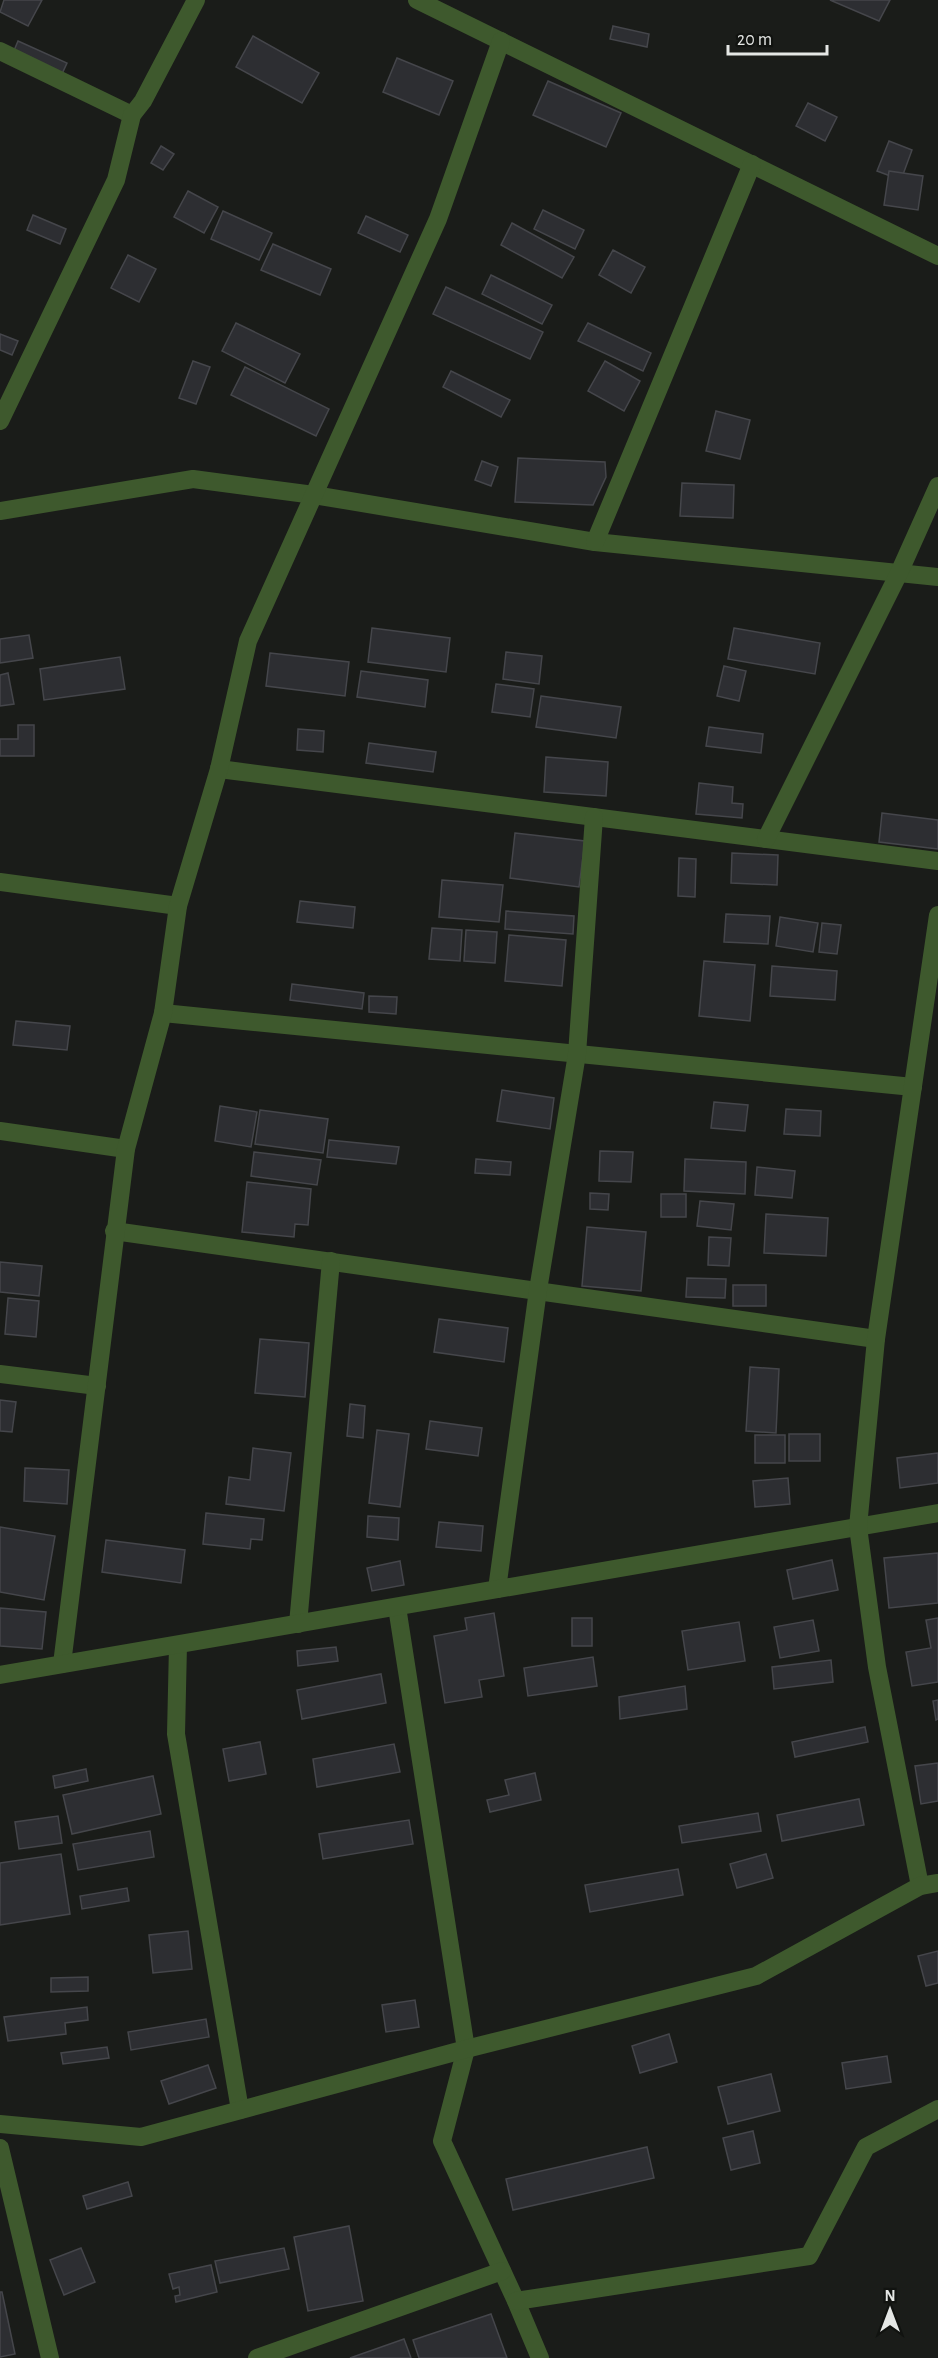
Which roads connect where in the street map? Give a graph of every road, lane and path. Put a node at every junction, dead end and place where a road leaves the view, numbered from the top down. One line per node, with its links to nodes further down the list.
1 (196, 0): 5 (street)
2 (417, 0): 3 (street)
3 (501, 41): 6 (street); 10 (street)
4 (0, 51): 5 (street)
5 (132, 115): 8 (street)
6 (752, 164): 7 (street); 12 (street)
7 (938, 256)
8 (0, 421)
9 (938, 486): 13 (street)
10 (314, 495): 11 (street); 12 (street); 15 (street)
11 (0, 511)
12 (595, 542): 13 (street)
13 (899, 573): 14 (street); 17 (street)
14 (938, 577)
15 (219, 769): 16 (street); 20 (street)
16 (594, 817): 17 (street); 23 (street)
17 (766, 839): 18 (street)
18 (938, 861)
19 (0, 882): 20 (street)
20 (178, 906): 22 (street)
21 (938, 915): 24 (street)
22 (163, 1013): 23 (street); 26 (street)
23 (577, 1054): 24 (street); 29 (street)
24 (913, 1087): 30 (street)
25 (0, 1131): 26 (street)
26 (126, 1149): 27 (street)
27 (114, 1231): 28 (street); 32 (street)
28 (331, 1261): 29 (street); 37 (street)
29 (538, 1290): 30 (street); 35 (street)
30 (876, 1339): 34 (street)
31 (0, 1374): 32 (street)
32 (97, 1386): 39 (street)
33 (938, 1513): 34 (street)
34 (858, 1527): 35 (street); 41 (street)
35 (497, 1589): 36 (street)
36 (397, 1607): 37 (street); 42 (street)
37 (298, 1624): 38 (street)
38 (178, 1645): 39 (street); 44 (street)
39 (62, 1664): 40 (street)
40 (0, 1675)
41 (929, 1885): 42 (street)
42 (466, 2049): 44 (street); 47 (street)
43 (938, 2109): 48 (street)
44 (240, 2110): 45 (street)
45 (0, 2124)
46 (0, 2148): 49 (street)
47 (502, 2271): 48 (street); 50 (street)
48 (516, 2301): 51 (street)
49 (50, 2358)
50 (257, 2358)
51 (540, 2358)

